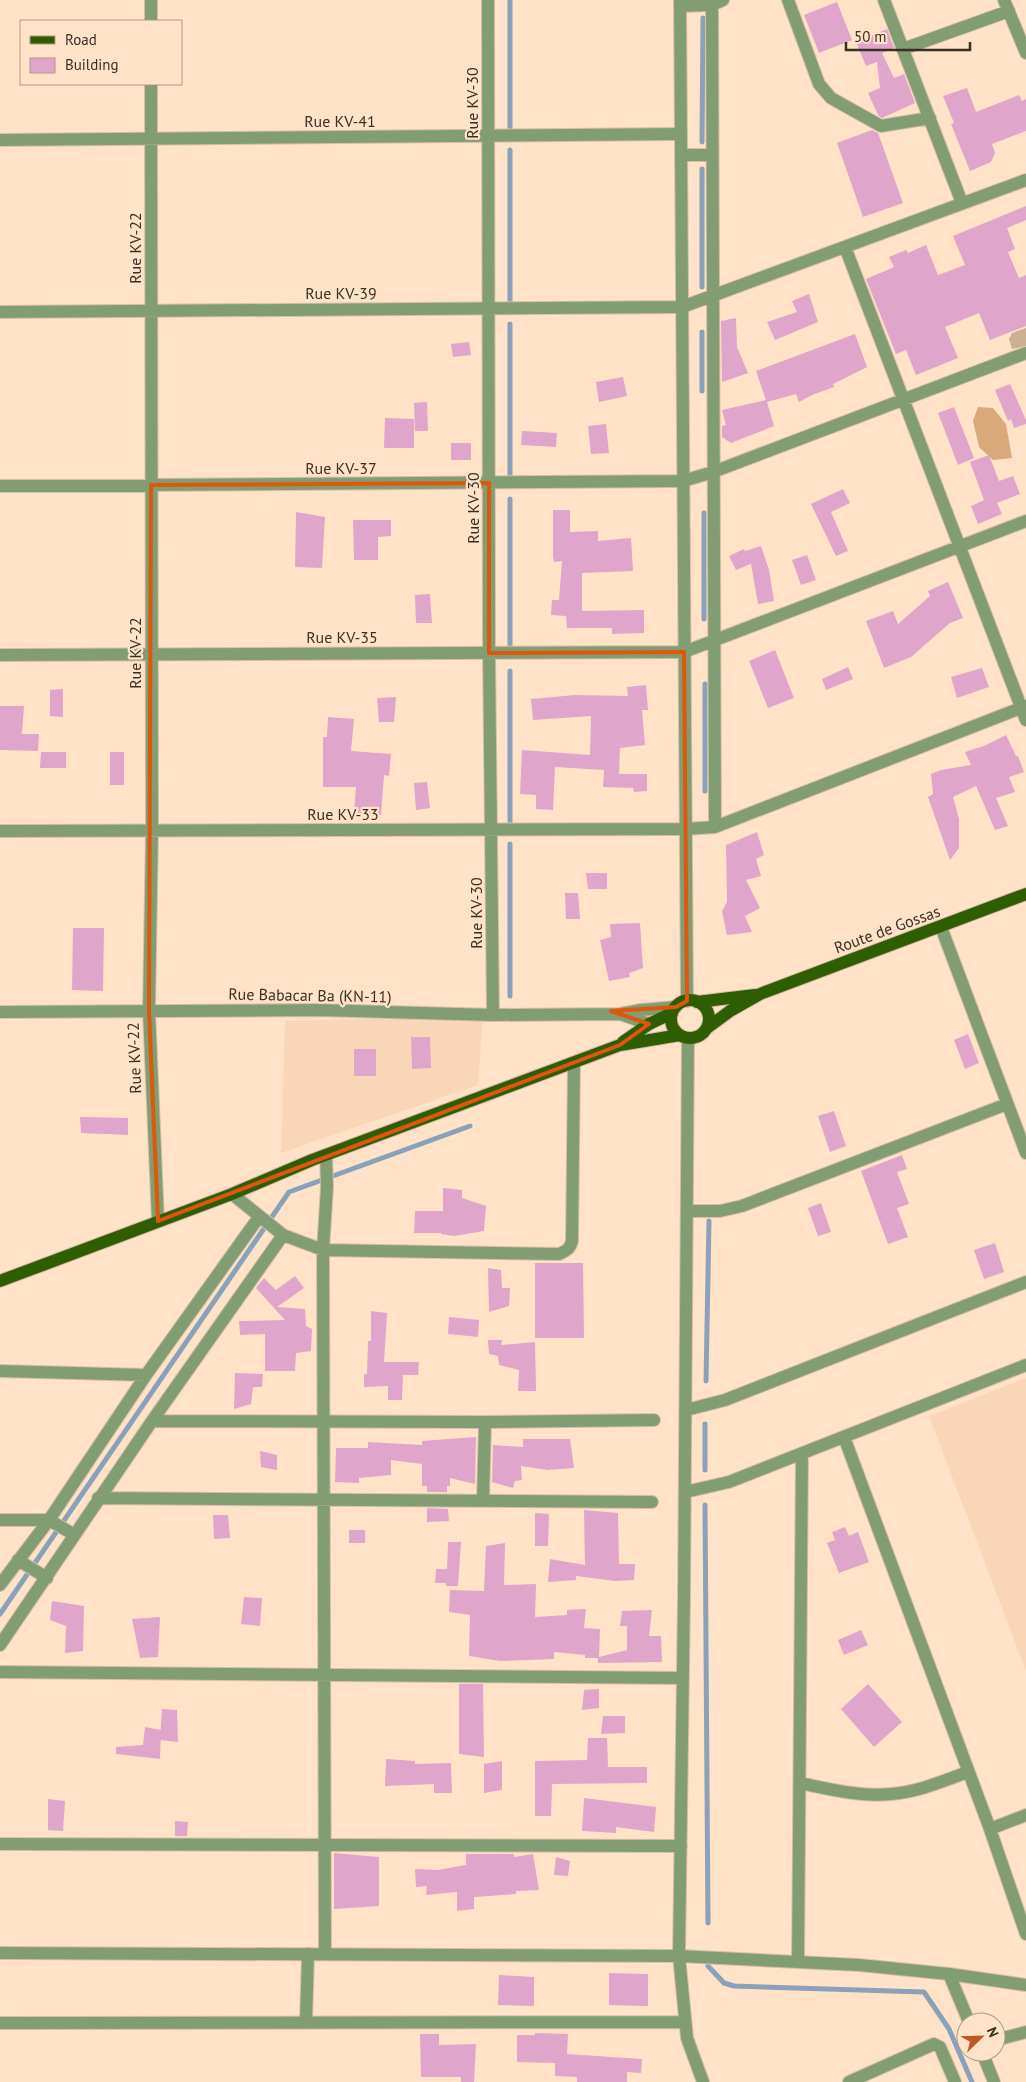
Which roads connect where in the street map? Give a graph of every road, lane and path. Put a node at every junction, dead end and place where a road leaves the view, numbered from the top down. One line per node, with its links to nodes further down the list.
1 (151, 0): 8 (street)
2 (488, 0): 14 (street, Rue KV-30)
3 (788, 0): 12 (street)
4 (884, 0): 9 (street)
5 (716, 2): 6 (street); 18 (street)
6 (680, 3): 13 (street)
7 (1006, 5): 9 (street); 10 (street)
8 (151, 20)
9 (903, 49): 12 (street)
10 (1026, 53)
11 (151, 85): 15 (street, Rue KV-22)
12 (930, 118): 20 (street)
13 (680, 134): 14 (street, Rue KV-41); 17 (street)
14 (489, 136): 15 (street, Rue KV-41); 24 (street, Rue KV-30)
15 (152, 139): 16 (street, Rue KV-41); 25 (street, Rue KV-22)
16 (0, 140)
17 (681, 155): 18 (street); 23 (street)
18 (712, 155): 22 (street)
19 (1026, 180): 20 (street, Rue KV-39)
20 (962, 203): 21 (street, Rue KV-39)
21 (845, 246): 22 (street, Rue KV-39); 28 (street)
22 (713, 297): 23 (street, Rue KV-39); 29 (street)
23 (682, 307): 24 (street, Rue KV-39); 30 (street)
24 (490, 308): 25 (street, Rue KV-39); 31 (street, Rue KV-30)
25 (152, 311): 26 (street, Rue KV-39); 32 (street, Rue KV-22)
26 (0, 312)
27 (1026, 353): 28 (street, Rue KV-37)
28 (903, 399): 29 (street, Rue KV-37); 35 (street)
29 (713, 472): 30 (street, Rue KV-37); 36 (street)
30 (683, 481): 31 (street, Rue KV-37); 37 (street)
31 (489, 483): 32 (street, Rue KV-37); 38 (street, Rue KV-30)
32 (151, 485): 33 (street, Rue KV-37); 40 (street, Rue KV-22)
33 (0, 486)
34 (1026, 521): 35 (street, Rue KV-35)
35 (959, 547): 36 (street, Rue KV-35); 41 (street)
36 (714, 641): 37 (street, Rue KV-35); 42 (street)
37 (684, 652): 38 (street, Rue KV-35); 43 (street)
38 (489, 653): 40 (street, Rue KV-35); 45 (street, Rue KV-30)
39 (0, 655): 40 (street, Rue KV-35)
40 (151, 655): 44 (street, Rue KV-22)
41 (1024, 711): 42 (street, Rue KV-33)
42 (714, 827): 43 (street, Rue KV-33)
43 (686, 829): 45 (street, Rue KV-33); 50 (street)
44 (152, 830): 45 (street, Rue KV-33); 46 (street, Rue KV-33); 51 (street, Rue KV-22)
45 (492, 830): 54 (street, Rue KV-30)
46 (0, 831)
47 (1026, 894): 48 (main road, Route de Gossas)
48 (941, 927): 49 (main road, Route de Gossas); 60 (street)
49 (760, 994): 50 (main road); 56 (main road)
50 (683, 1006): 53 (street); 55 (main road); 56 (main road); 57 (main road)
51 (149, 1011): 52 (street, Rue Babacar Ba (KN-11)); 54 (street, Rue Babacar Ba (KN-11)); 66 (street, Rue KV-22)
52 (0, 1012)
53 (620, 1014): 54 (street, Rue Babacar Ba (KN-11)); 55 (street)
54 (493, 1015)
55 (649, 1024): 58 (main road)
56 (707, 1028): 57 (main road)
57 (684, 1037): 58 (main road); 64 (street)
58 (620, 1045): 59 (main road)
59 (574, 1063): 62 (main road); 68 (street)
60 (1007, 1104): 61 (street); 64 (street)
61 (1026, 1153)
62 (326, 1161): 63 (main road); 68 (street)
63 (232, 1194): 65 (street); 66 (main road)
64 (688, 1211): 74 (street)
65 (261, 1219): 67 (street); 73 (street)
66 (158, 1221): 69 (main road)
67 (280, 1233): 68 (street); 76 (street)
68 (323, 1250): 77 (street)
69 (0, 1281)
70 (1026, 1282): 74 (street)
71 (1026, 1365): 79 (street)
72 (0, 1371): 73 (street)
73 (146, 1375): 87 (street)
74 (686, 1410): 81 (street)
75 (654, 1420): 78 (street)
76 (152, 1421): 77 (street); 82 (street)
77 (324, 1422): 78 (street); 83 (street)
78 (485, 1422): 84 (street)
79 (844, 1437): 80 (street); 95 (street)
80 (802, 1453): 81 (street); 96 (street)
81 (685, 1492): 94 (street)
82 (98, 1498): 83 (street); 87 (street)
83 (325, 1500): 84 (street); 93 (street)
84 (483, 1501): 85 (street)
85 (652, 1502)
86 (0, 1520): 87 (street)
87 (61, 1526): 88 (street); 89 (street)
88 (22, 1562): 89 (street); 90 (street)
89 (42, 1575): 91 (street)
90 (0, 1586)
91 (0, 1645)
92 (0, 1672): 93 (street)
93 (325, 1676): 94 (street); 100 (street)
94 (682, 1678): 101 (street)
95 (968, 1772): 96 (street); 98 (street)
96 (800, 1783): 107 (street)
97 (1026, 1815): 98 (street)
98 (990, 1829): 102 (street)
99 (0, 1844): 100 (street)
100 (326, 1844): 101 (street); 105 (street)
101 (681, 1846): 106 (street)
102 (1026, 1934)
103 (0, 1953): 104 (street)
104 (308, 1954): 105 (street); 111 (street)
105 (326, 1954): 106 (street)
106 (679, 1956): 107 (street); 112 (street)
107 (798, 1961): 108 (street)
108 (949, 1974): 109 (street); 110 (street)
109 (1026, 1985)
110 (965, 2012)
111 (306, 2022): 112 (street); 113 (street)
112 (684, 2022): 117 (street)
113 (0, 2023)
114 (1026, 2032): 115 (street)
115 (1006, 2037)
116 (986, 2062): 120 (street)
117 (703, 2082)
118 (848, 2082): 119 (street)
119 (956, 2082)
120 (994, 2082)

